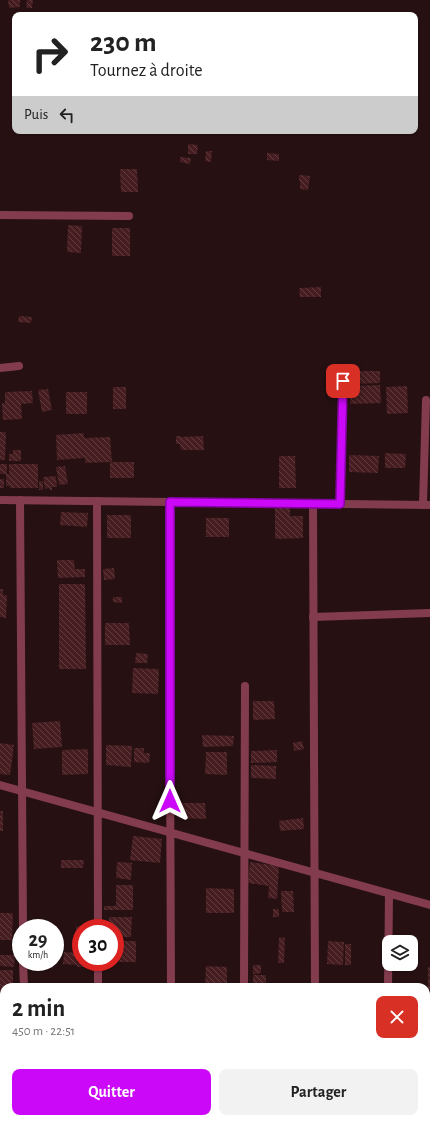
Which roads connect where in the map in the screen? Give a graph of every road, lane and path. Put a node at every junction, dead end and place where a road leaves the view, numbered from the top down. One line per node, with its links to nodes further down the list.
1 (0, 215): 2 (street)
2 (129, 216)
3 (19, 366): 4 (street)
4 (0, 368)
5 (343, 381): 12 (street)
6 (426, 400): 13 (street)
7 (0, 500): 8 (street)
8 (20, 500): 9 (street); 18 (street)
9 (97, 501): 10 (street); 19 (street)
10 (170, 502): 11 (street); 20 (street)
11 (313, 504): 12 (street); 15 (street)
12 (340, 504): 13 (street)
13 (426, 505)
14 (430, 613): 15 (street)
15 (313, 617): 22 (street)
16 (245, 686): 21 (street)
17 (0, 785): 18 (street)
18 (22, 791): 19 (street); 25 (street)
19 (98, 812): 20 (street); 26 (street)
20 (170, 832): 21 (street); 31 (street)
21 (245, 853): 22 (street); 32 (street)
22 (315, 873): 23 (street); 33 (street)
23 (389, 894): 24 (street); 34 (street)
24 (430, 906)
25 (23, 919)
26 (98, 919)
27 (24, 971): 29 (street)
28 (98, 971): 30 (street)
29 (24, 983)
30 (98, 983)
31 (171, 983)
32 (244, 983)
33 (315, 983)
34 (388, 983)

